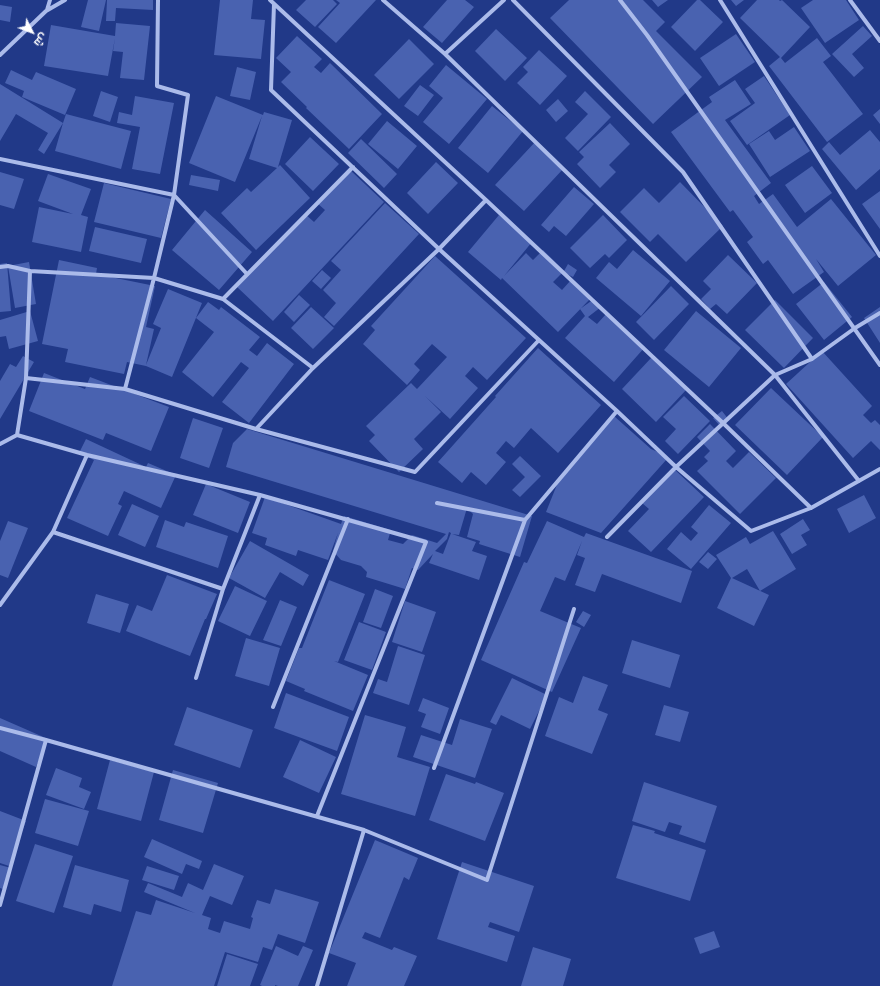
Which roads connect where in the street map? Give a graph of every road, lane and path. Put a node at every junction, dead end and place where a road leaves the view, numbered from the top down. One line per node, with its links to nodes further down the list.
1 (50, 0): 12 (street)
2 (65, 0): 12 (street)
3 (158, 0): 18 (street)
4 (270, 0): 11 (street)
5 (383, 0): 14 (street)
6 (504, 0): 14 (street)
7 (513, 0): 30 (street)
8 (620, 0): 28 (street)
9 (720, 0): 21 (street)
10 (850, 0): 13 (street)
11 (274, 4): 17 (street); 19 (street)
12 (46, 11): 15 (street)
13 (880, 41)
14 (445, 54): 33 (street)
15 (0, 55)
16 (0, 159): 18 (street)
17 (353, 167): 20 (street); 24 (street)
18 (174, 195): 24 (street); 25 (street)
19 (486, 200): 20 (street); 37 (street)
20 (439, 249): 29 (street); 32 (street)
21 (880, 256)
22 (0, 267): 23 (street)
23 (30, 271): 25 (street); 34 (street)
24 (248, 274): 26 (street)
25 (154, 278): 26 (street); 35 (street)
26 (223, 299): 32 (street)
27 (880, 313): 28 (street)
28 (855, 328): 30 (street); 31 (street)
29 (539, 340): 36 (street); 38 (street)
30 (812, 359): 33 (street)
31 (880, 366)
32 (313, 368): 38 (street)
33 (775, 375): 37 (street); 44 (street)
34 (26, 378): 35 (street); 39 (street)
35 (125, 389): 38 (street)
36 (617, 411): 42 (street); 49 (street)
37 (723, 423): 42 (street); 47 (street)
38 (256, 429)
39 (17, 435): 40 (street); 41 (street)
40 (0, 444)
41 (87, 455): 45 (street); 50 (street)
42 (676, 467): 47 (street); 51 (street)
43 (880, 469): 44 (street)
44 (859, 481): 47 (street)
45 (260, 495): 48 (street); 52 (street)
46 (437, 503): 49 (street)
47 (811, 508)
48 (348, 519): 56 (street); 60 (street)
49 (525, 520): 59 (street)
50 (54, 532): 52 (street); 53 (street)
51 (607, 537)
52 (223, 589): 55 (street)
53 (0, 605)
54 (574, 609): 61 (street)
55 (196, 678)
56 (273, 707)
57 (0, 728): 58 (street)
58 (46, 740): 60 (street); 62 (street)
59 (434, 768)
60 (317, 816): 61 (street)
61 (364, 830): 63 (street)
62 (0, 905)
63 (317, 986)

